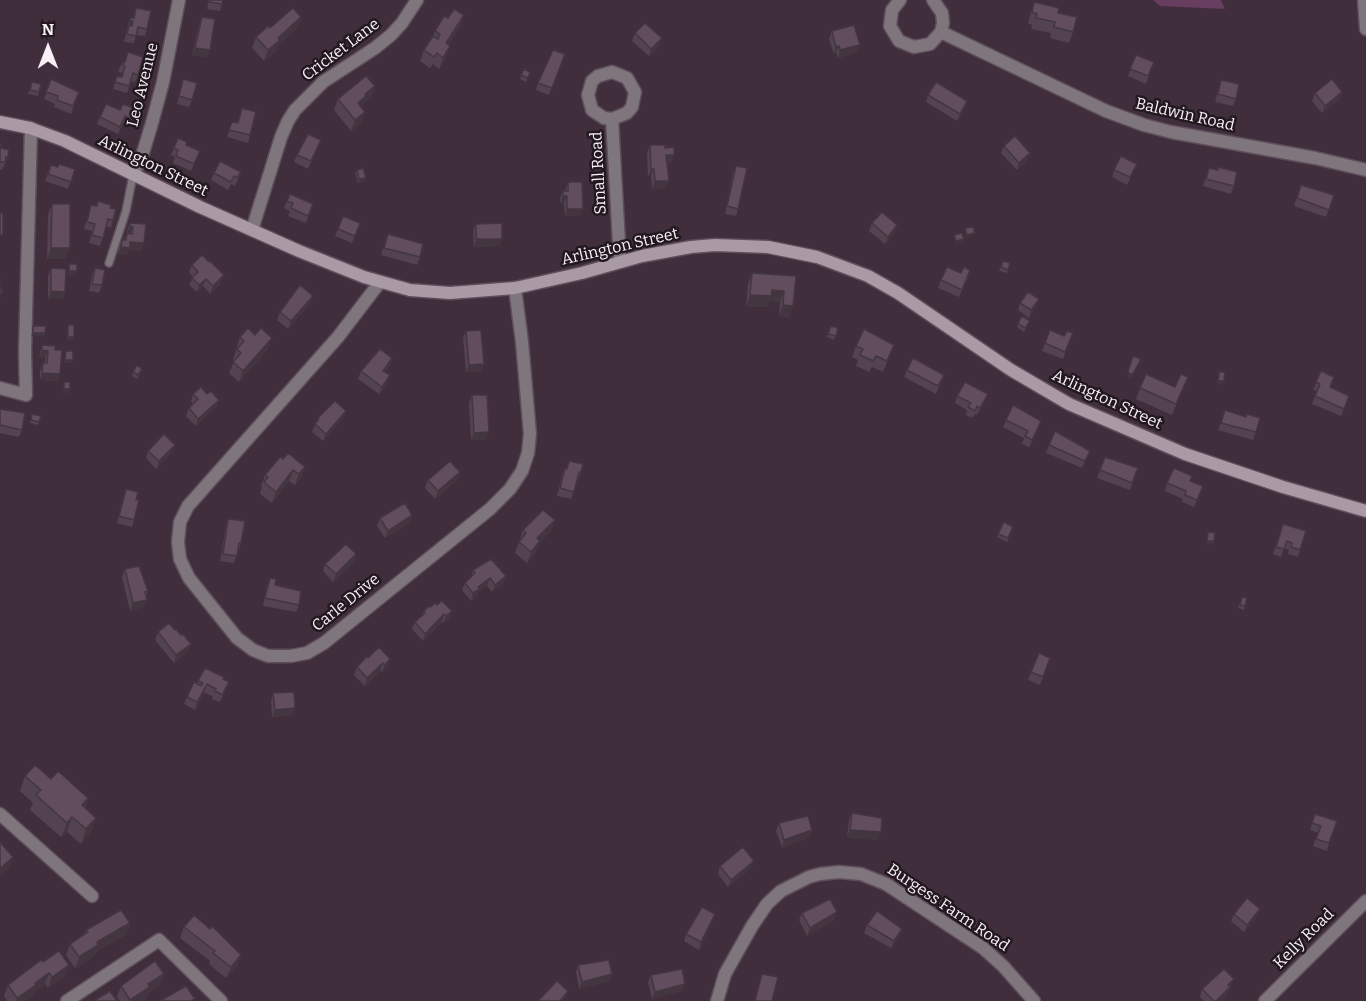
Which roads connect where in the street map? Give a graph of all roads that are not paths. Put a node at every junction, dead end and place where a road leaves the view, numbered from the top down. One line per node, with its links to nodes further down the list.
1 (179, 0): 12 (street, Leo Avenue)
2 (417, 0): 13 (street, Cricket Lane)
3 (900, 0): 7 (street)
4 (933, 0): 7 (street)
5 (1364, 0): 6 (street)
6 (1366, 29)
7 (941, 32): 11 (street, Baldwin Road)
8 (612, 119): 14 (street, Small Road)
9 (0, 122): 10 (street, Arlington Street)
10 (31, 128): 12 (street, Arlington Street); 18 (street)
11 (1366, 170)
12 (133, 175): 13 (street, Arlington Street); 15 (lane)
13 (252, 230): 16 (street, Arlington Street)
14 (620, 261): 17 (street, Arlington Street); 19 (street, Arlington Street)
15 (109, 263)
16 (380, 282): 17 (street, Arlington Street); 17 (street, Carle Drive)
17 (515, 288)
18 (0, 388)
19 (1366, 511)
20 (0, 814): 21 (street)
21 (92, 896)
22 (1366, 901): 27 (street, Kelly Road)
23 (67, 1001): 24 (street)
24 (221, 1001)
25 (717, 1001): 26 (street, Burgess Farm Road)
26 (1034, 1001)
27 (1265, 1001)

